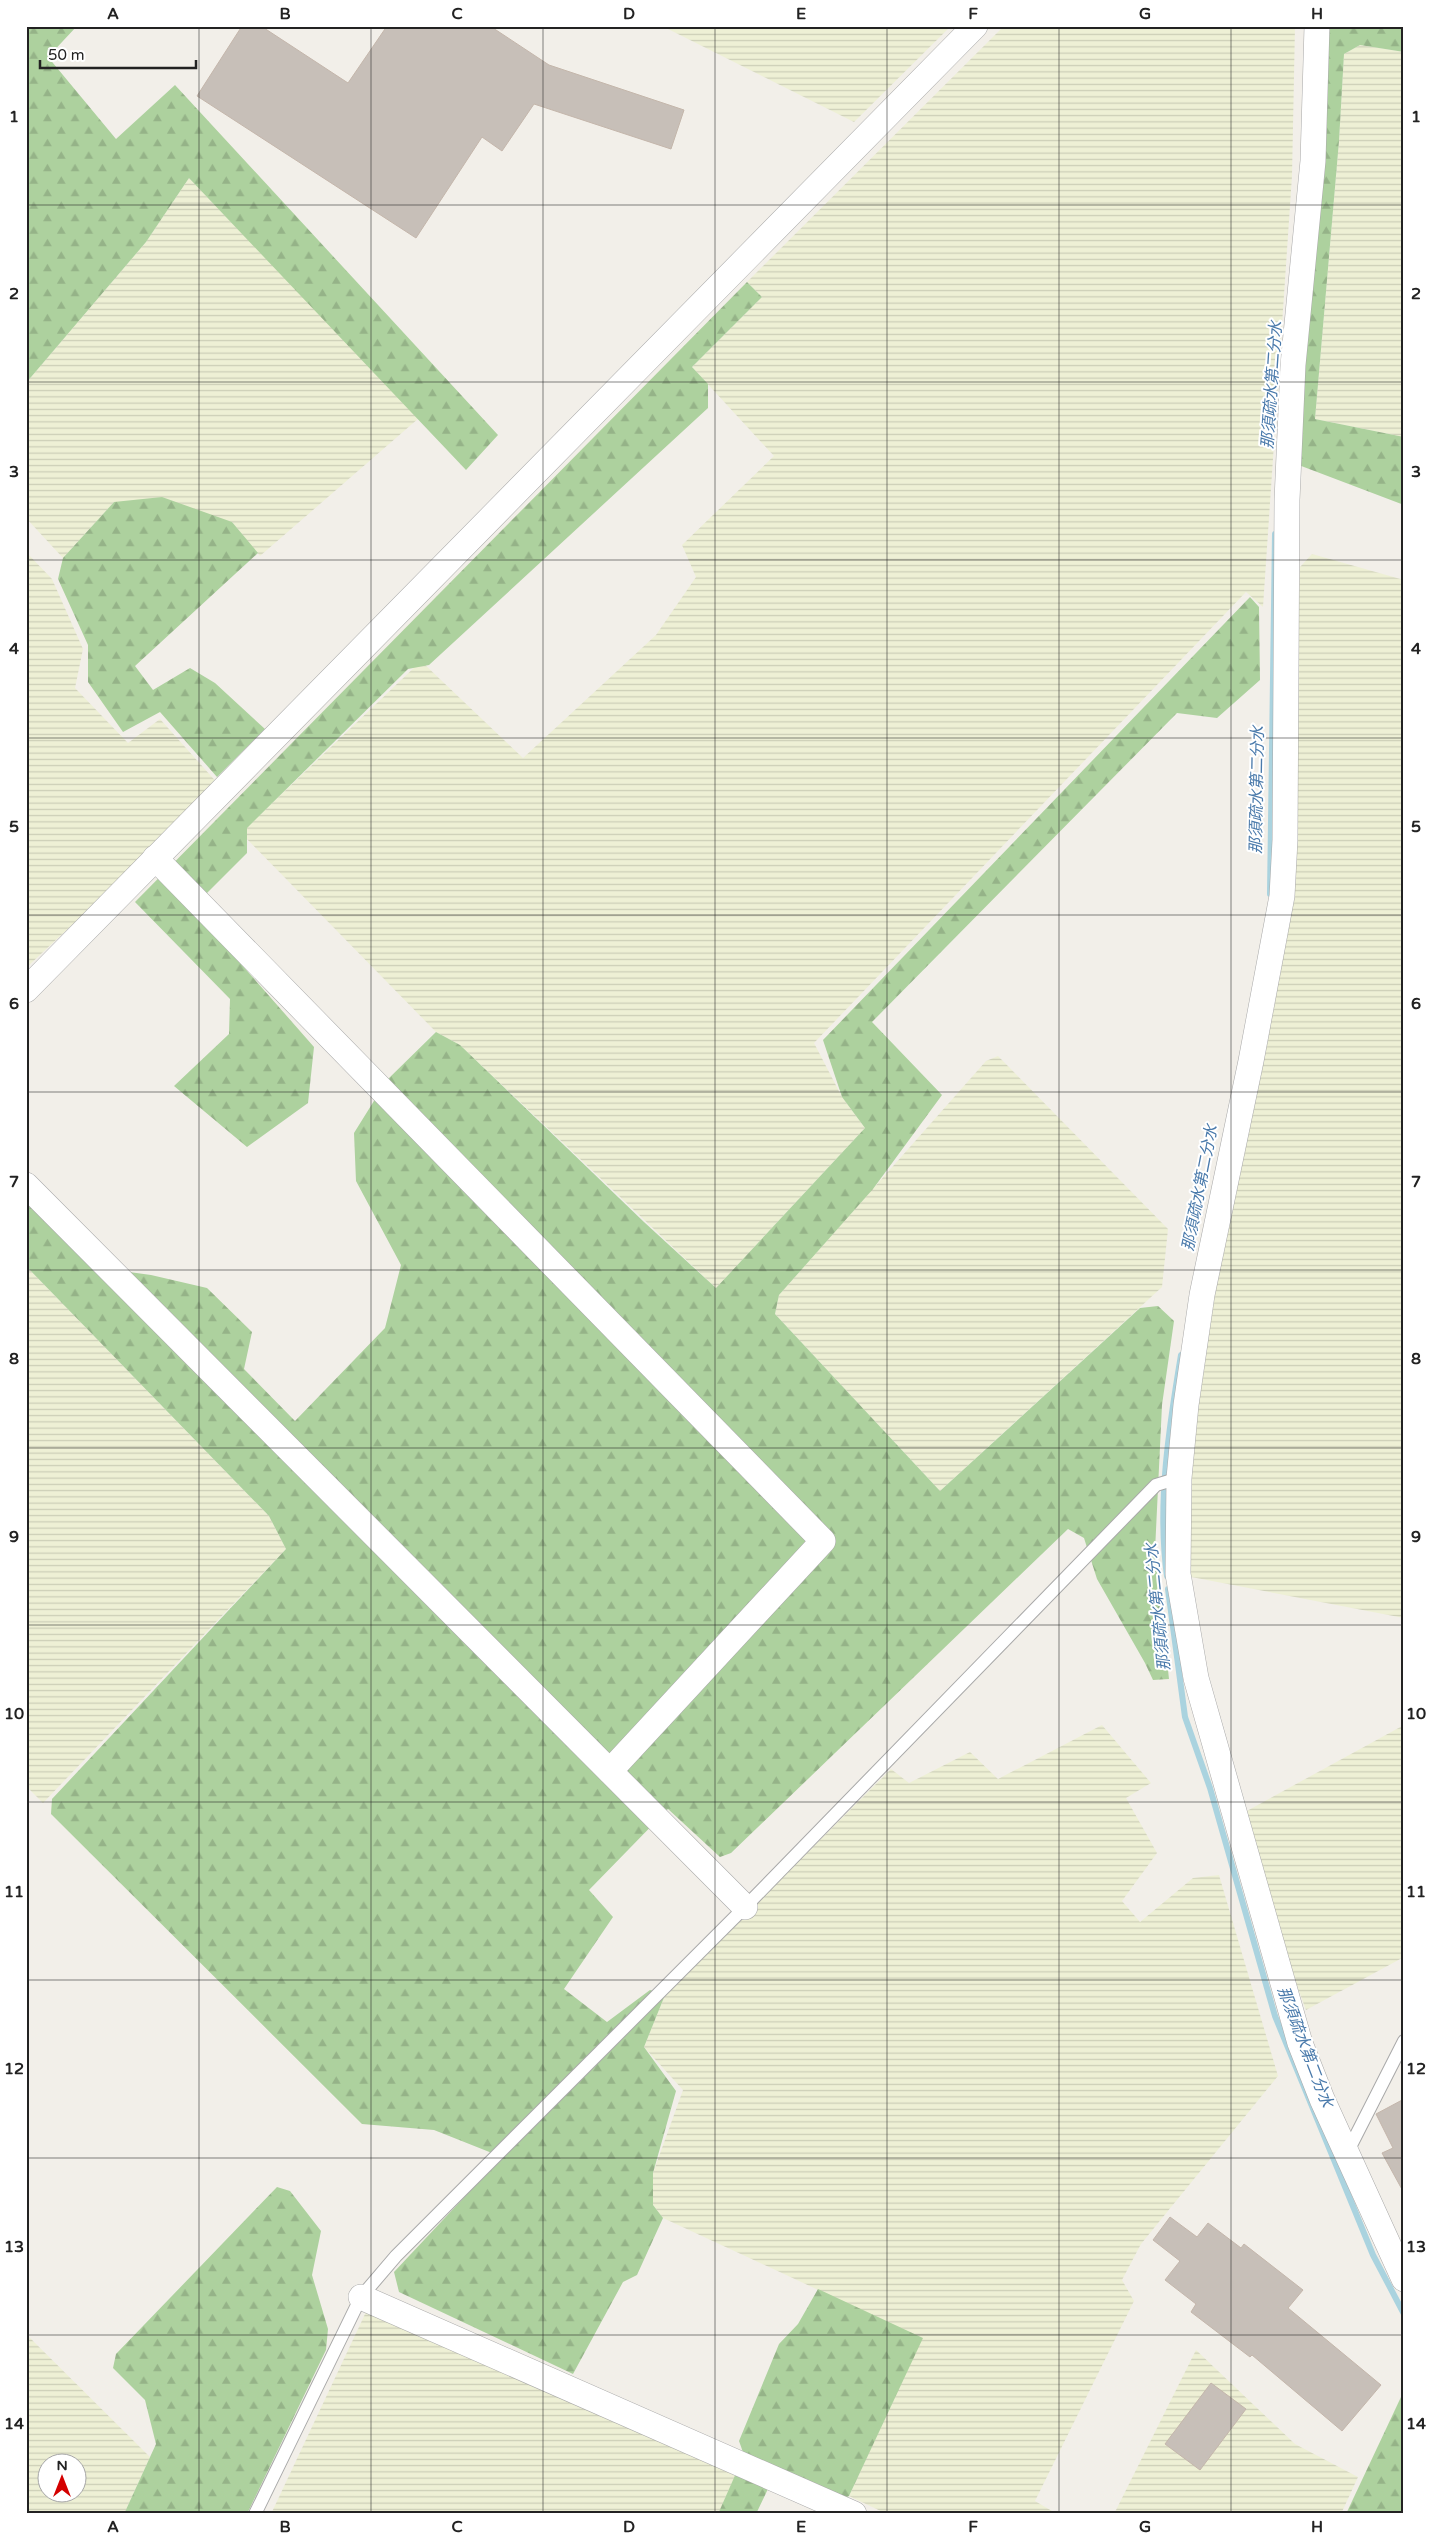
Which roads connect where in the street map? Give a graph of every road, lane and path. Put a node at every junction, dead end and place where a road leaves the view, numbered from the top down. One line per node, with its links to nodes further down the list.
1 (975, 26): 3 (street)
2 (1317, 26): 6 (street)
3 (156, 858): 4 (street); 7 (street)
4 (26, 990)
5 (26, 1185): 7 (street)
6 (1178, 1478): 8 (lane); 10 (street)
7 (610, 1771): 8 (street)
8 (745, 1906): 12 (lane)
9 (1404, 2042): 10 (lane)
10 (1347, 2153): 11 (street)
11 (1404, 2279)
12 (361, 2297): 13 (lane); 14 (street)
13 (255, 2514)
14 (854, 2514)

